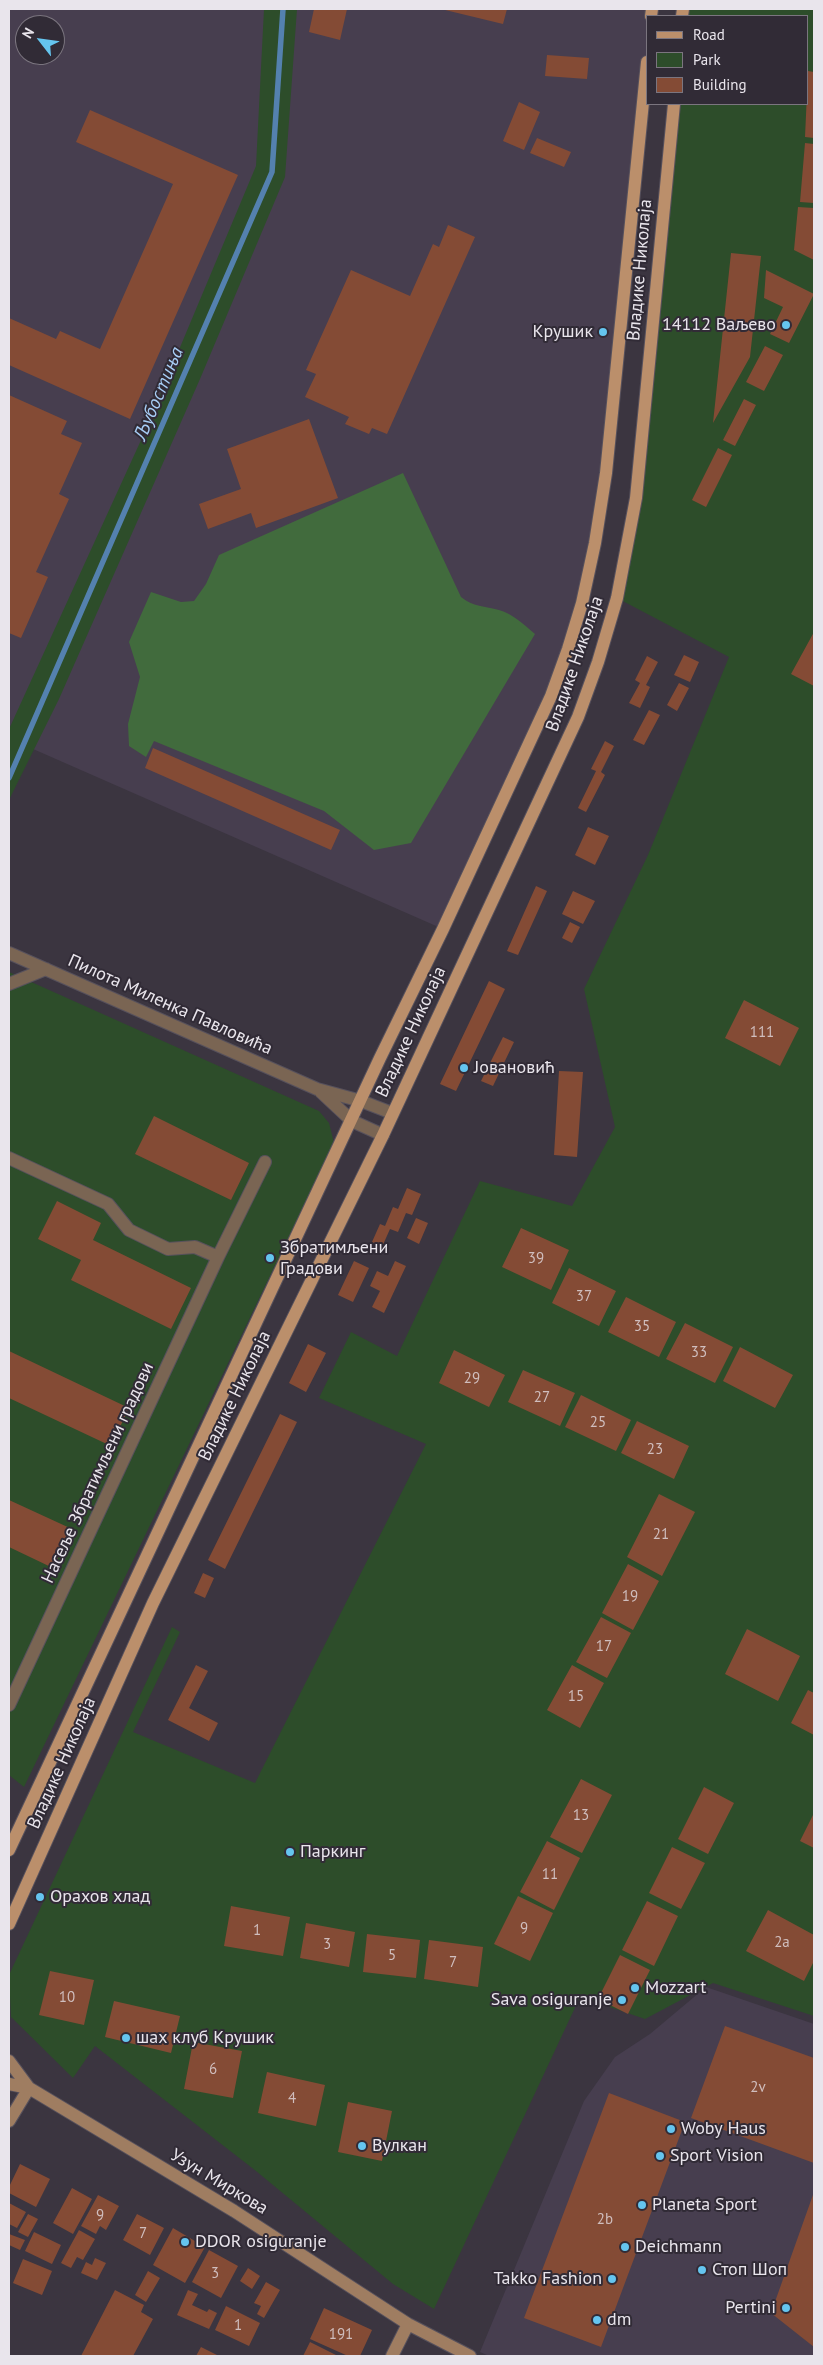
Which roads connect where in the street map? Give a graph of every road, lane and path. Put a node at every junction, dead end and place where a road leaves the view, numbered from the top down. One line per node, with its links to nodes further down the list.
1 (646, 72): 7 (main road, Владике Николаја)
2 (674, 105): 8 (main road, Владике Николаја)
3 (9, 953): 4 (street, Пилота Миленка Павловића)
4 (46, 970): 5 (street); 6 (street, Пилота Миленка Павловића)
5 (9, 984)
6 (317, 1089): 7 (street); 9 (street)
7 (361, 1101): 8 (street); 9 (main road, Владике Николаја)
8 (392, 1113): 10 (main road, Владике Николаја)
9 (352, 1121): 10 (street); 15 (main road, Владике Николаја)
10 (383, 1134): 16 (main road, Владике Николаја)
11 (9, 1158): 13 (street)
12 (265, 1162): 13 (street, Насеље Збратимљени градови)
13 (218, 1257): 14 (street, Насеље Збратимљени градови)
14 (9, 1705)
15 (9, 1850)
16 (9, 1924)
17 (9, 2061): 19 (street, Узун Миркова)
18 (9, 2084): 19 (street)
19 (29, 2088): 20 (street); 21 (street, Узун Миркова)
20 (9, 2121)
21 (408, 2324): 22 (street); 23 (street, Узун Миркова)
22 (392, 2356)
23 (470, 2356)

